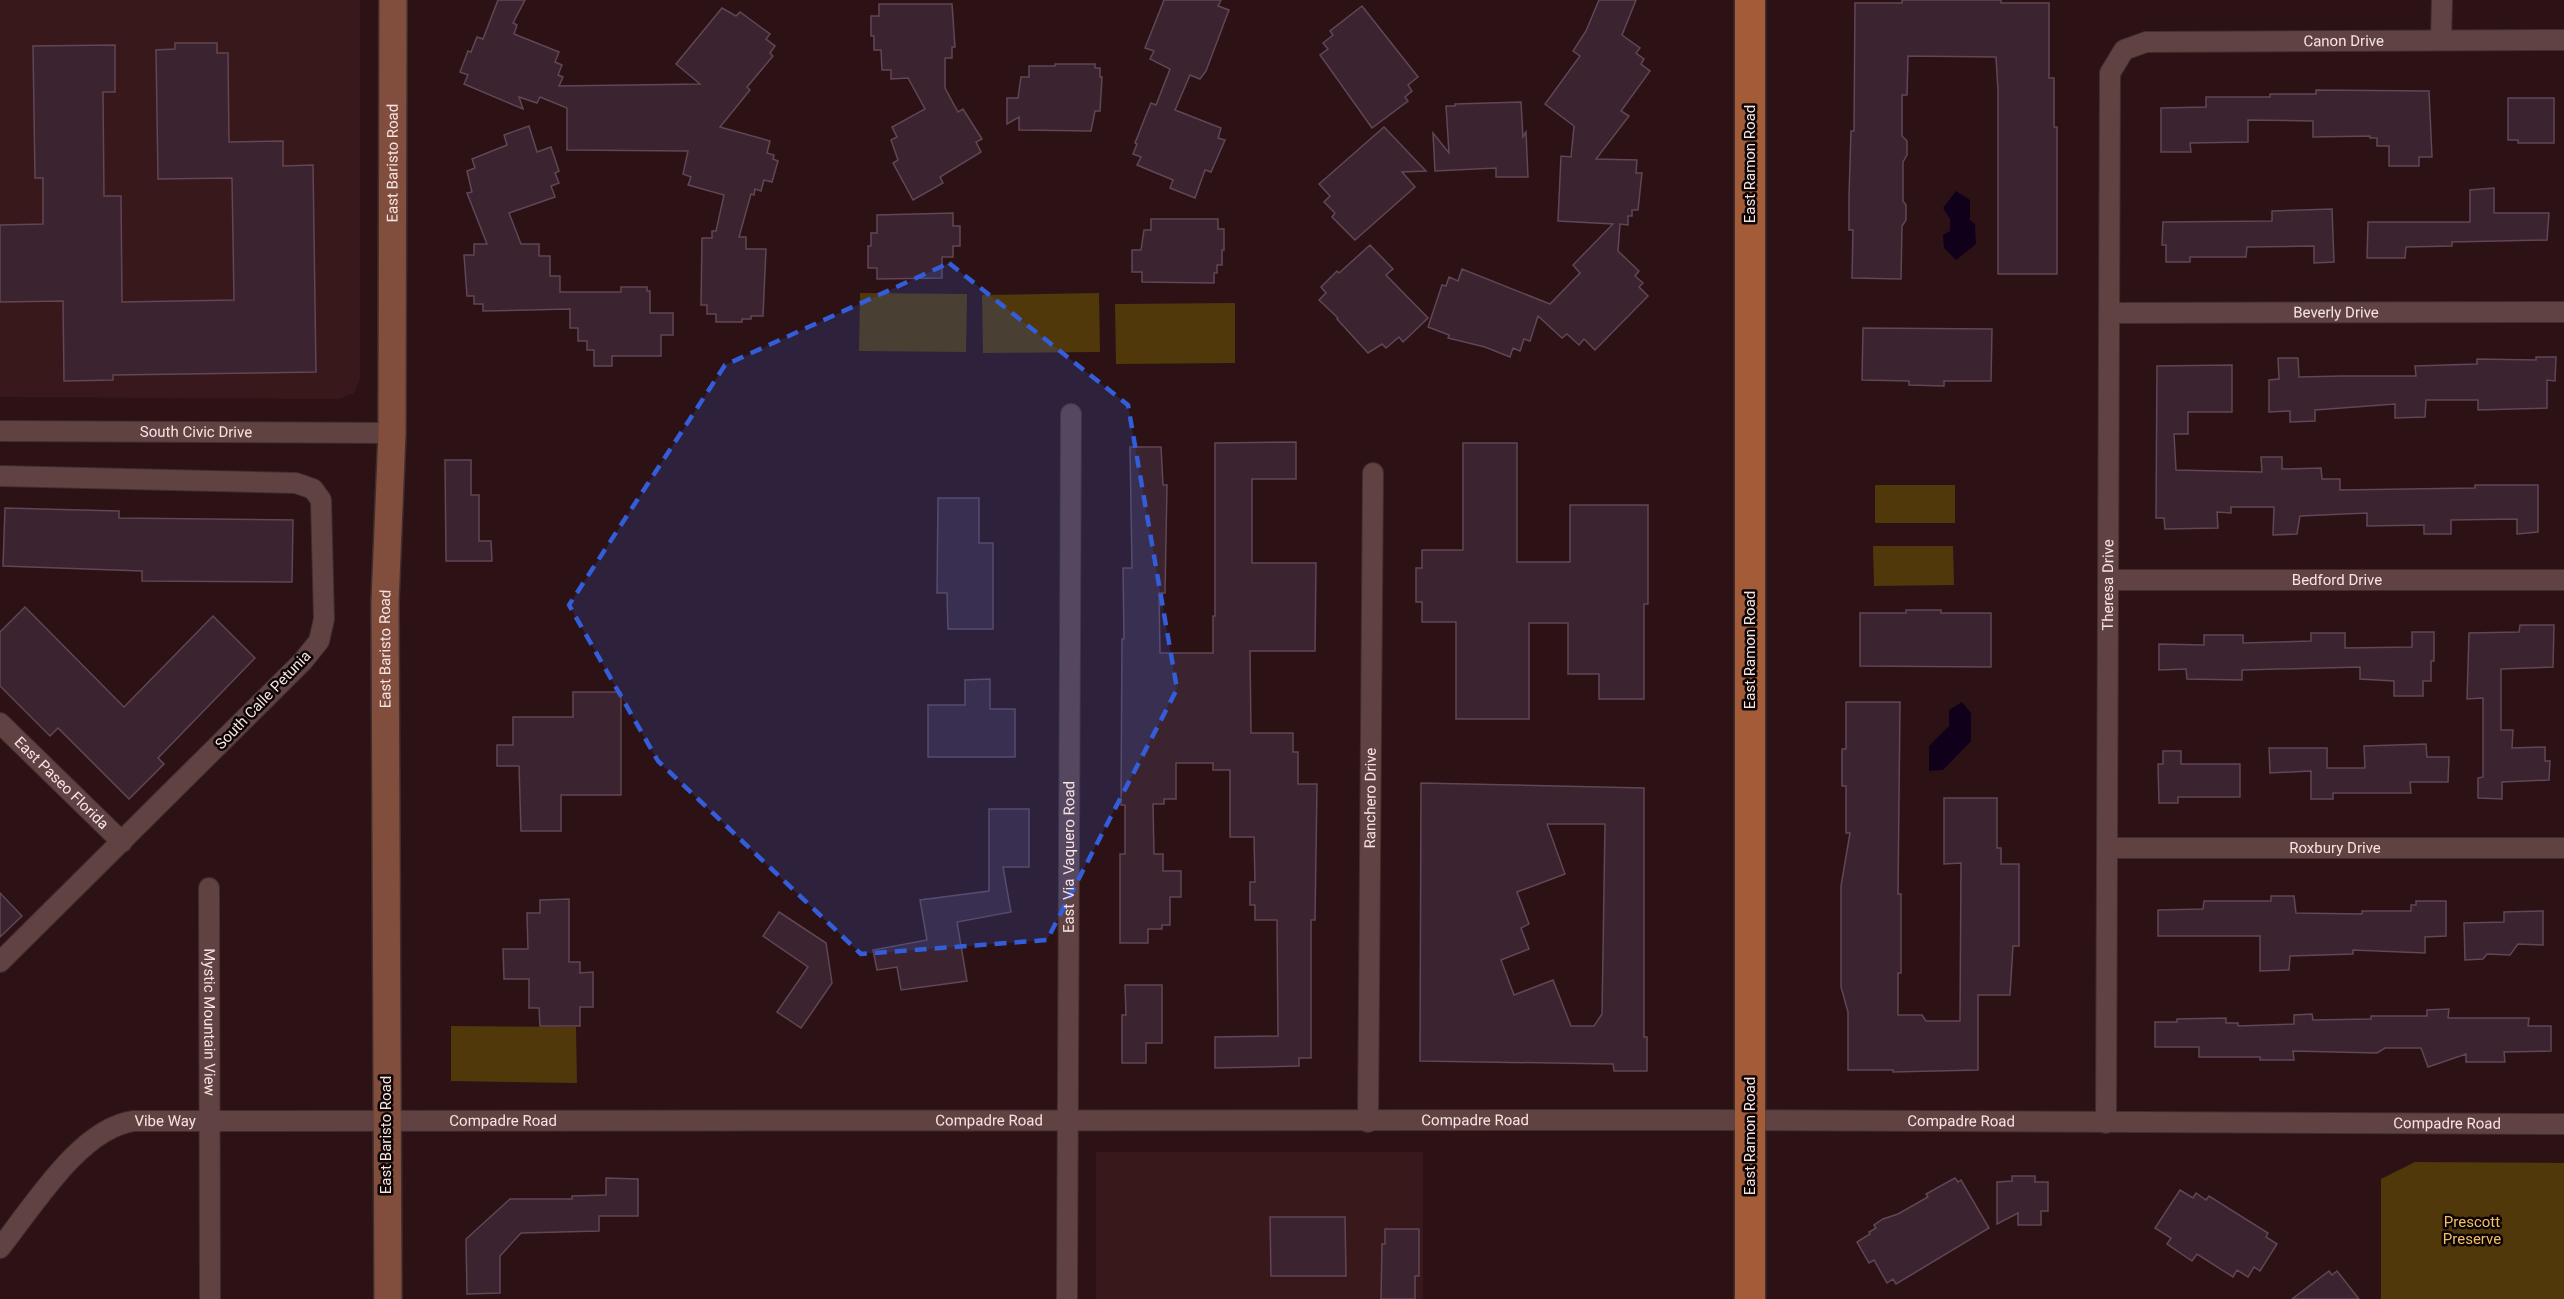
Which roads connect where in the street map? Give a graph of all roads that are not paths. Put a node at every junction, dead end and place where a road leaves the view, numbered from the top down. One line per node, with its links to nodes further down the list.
1 (393, 0): 11 (street, East Baristo Road)
2 (1750, 0): 23 (main road, East Ramon Road)
3 (2442, 0): 4 (street)
4 (2441, 39): 5 (street, Canon Drive); 6 (street, Canon Drive)
5 (2564, 40)
6 (2124, 50): 8 (street, Theresa Drive)
7 (2564, 312): 8 (street, Beverly Drive)
8 (2110, 313): 14 (street, Theresa Drive)
9 (1071, 414): 22 (street, East Via Vaquero Road)
10 (0, 431): 11 (street, South Civic Drive)
11 (392, 433): 25 (street, East Baristo Road)
12 (1373, 473): 26 (street, Ranchero Drive)
13 (0, 476): 17 (street, South Calle Petunia)
14 (2109, 580): 15 (street, Bedford Drive); 18 (street, Theresa Drive)
15 (2564, 580)
16 (0, 723): 17 (street, East Paseo Florida)
17 (122, 842): 21 (street, South Calle Petunia)
18 (2107, 848): 19 (street, Roxbury Drive); 27 (street, Theresa Drive)
19 (2564, 848)
20 (209, 888): 24 (street, Mystic Mountain View)
21 (0, 962)
22 (1068, 1120): 25 (street, Compadre Road); 26 (street, Compadre Road); 32 (street, East Via Vaquero Road)
23 (1750, 1120): 26 (street, Compadre Road); 27 (street, Compadre Road); 33 (main road, East Ramon Road)
24 (208, 1121): 25 (street, Vibe Way); 29 (street, Vibe Way); 30 (street, Mystic Mountain View)
25 (386, 1122): 31 (street, East Baristo Road)
26 (1368, 1122)
27 (2106, 1123): 28 (street, Compadre Road)
28 (2564, 1124)
29 (0, 1248)
30 (210, 1299)
31 (388, 1299)
32 (1067, 1299)
33 (1750, 1299)

